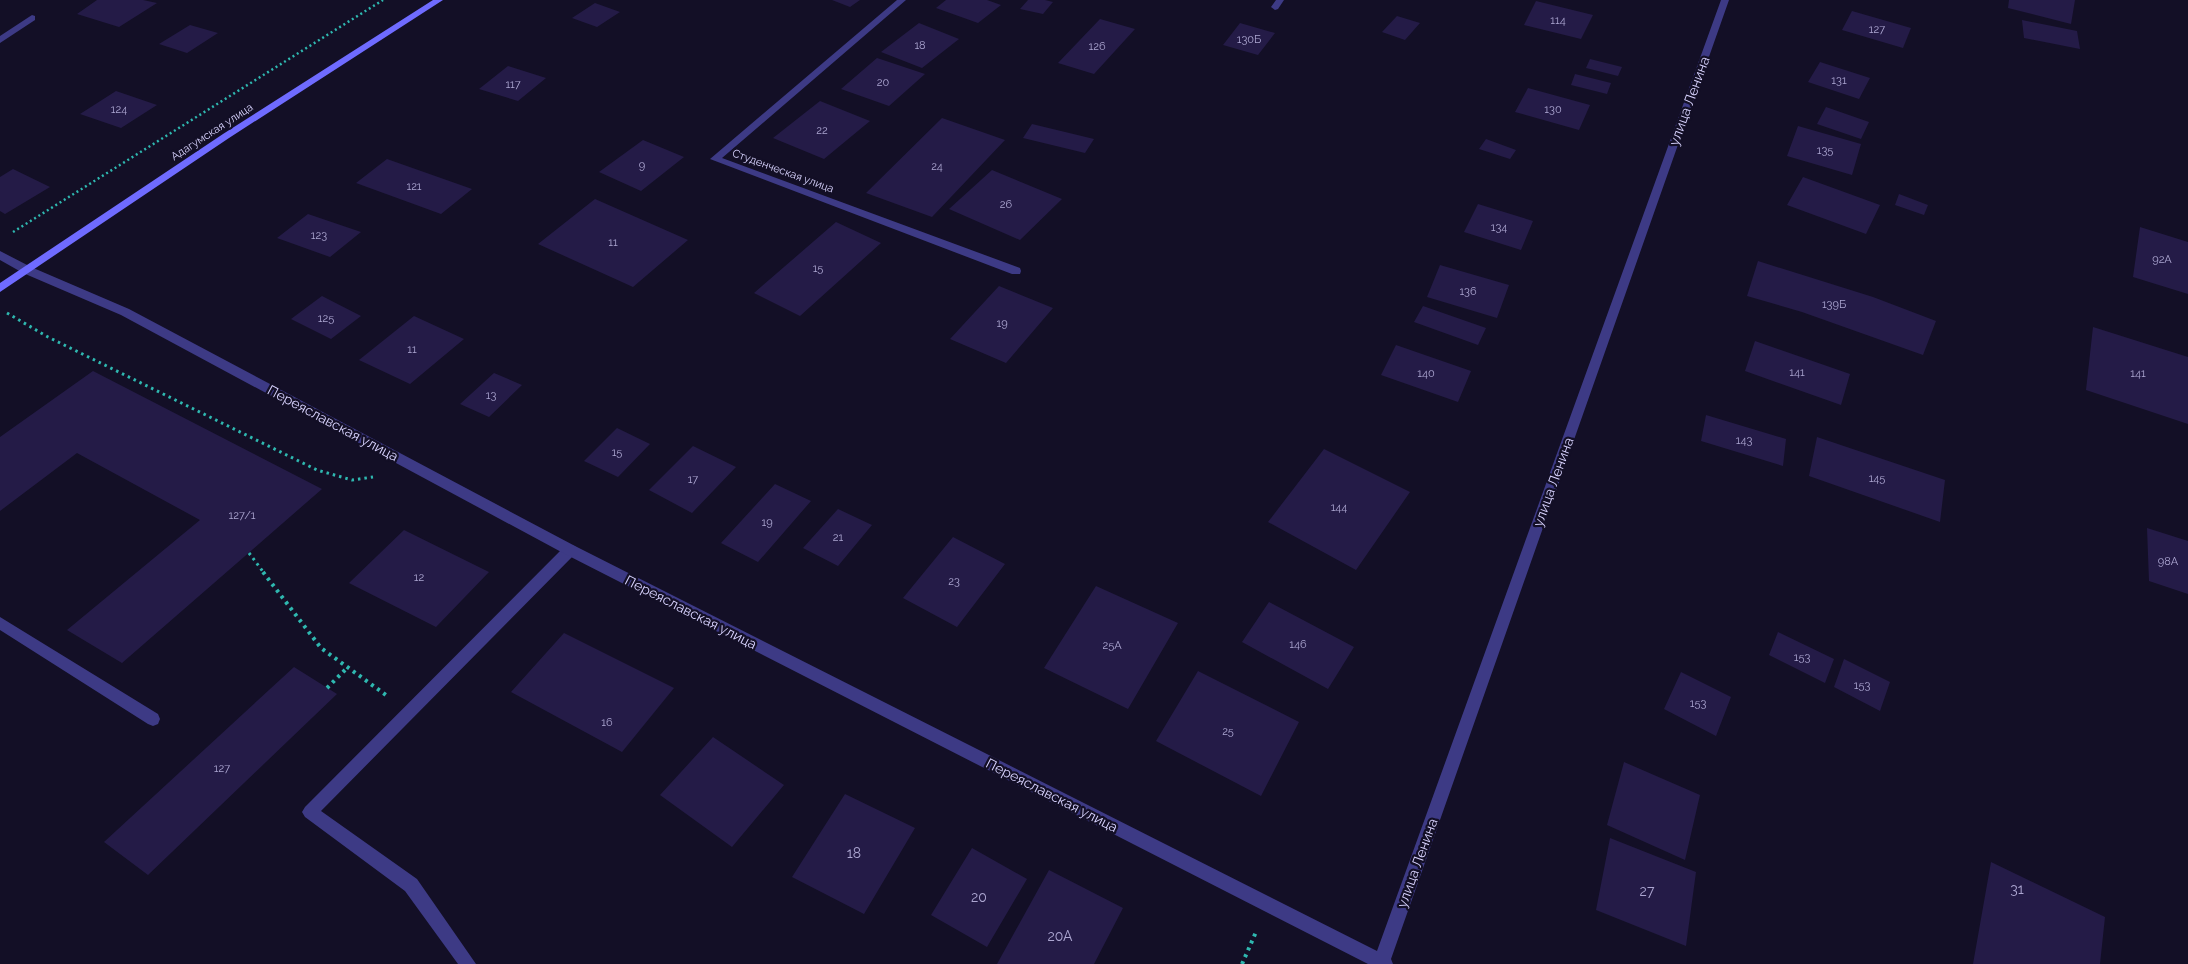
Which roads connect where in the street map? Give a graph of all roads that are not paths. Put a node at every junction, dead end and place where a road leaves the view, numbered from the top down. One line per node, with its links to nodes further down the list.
1 (439, 0): 7 (main road, Адагумская улица)
2 (902, 0): 8 (street, Студенческая улица)
3 (1725, 0): 13 (street, улица Ленина)
4 (32, 18): 5 (street)
5 (0, 40)
6 (0, 255): 7 (street, Переяславская улица)
7 (27, 270): 9 (main road, Адагумская улица); 10 (street, Переяславская улица)
8 (1016, 271)
9 (0, 288)
10 (570, 550): 13 (street, Переяславская улица); 14 (street)
11 (0, 623): 12 (street)
12 (153, 719)
13 (1382, 963)
14 (468, 964)

